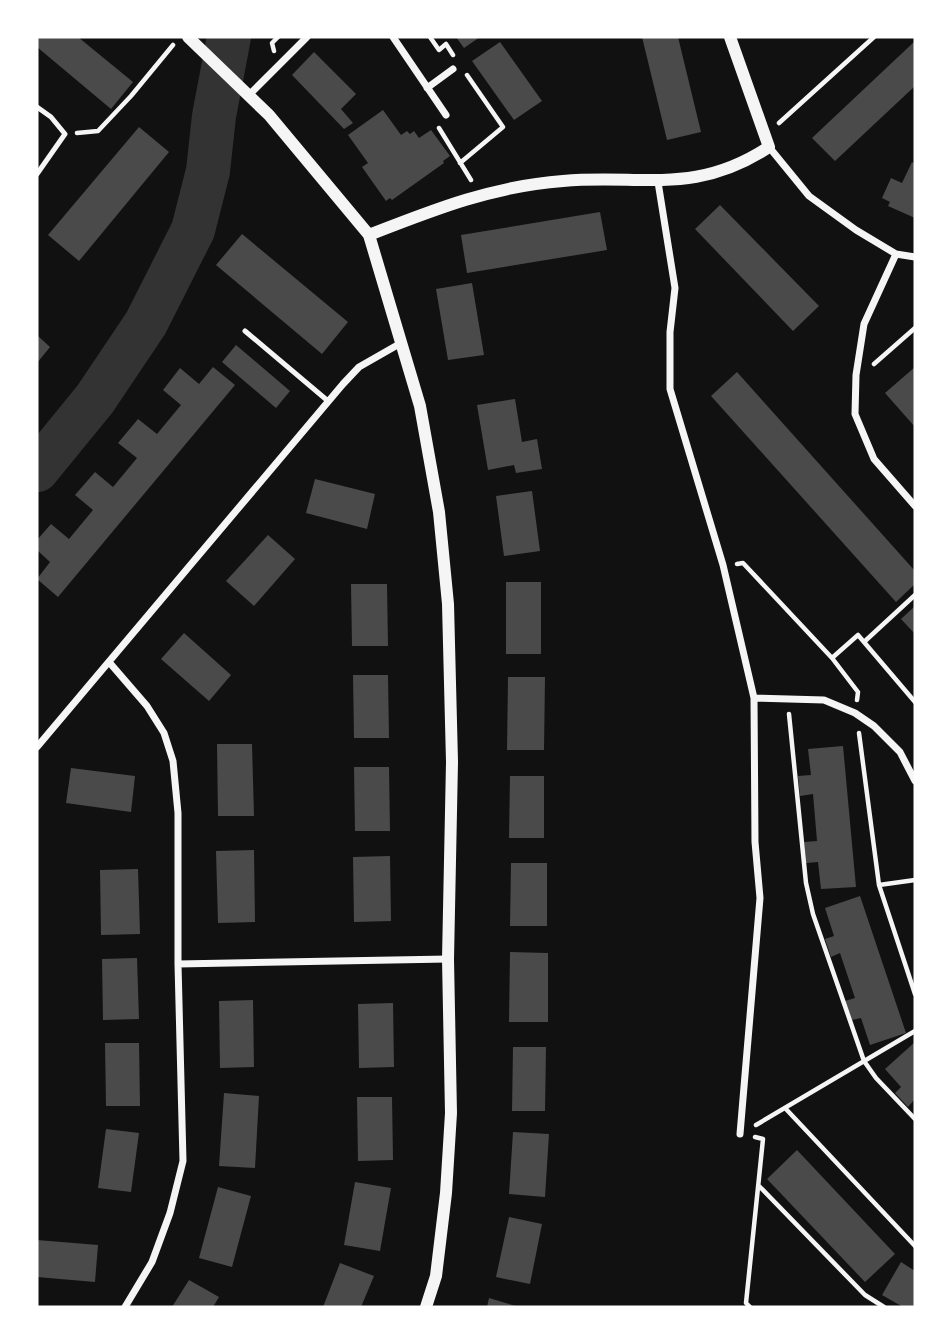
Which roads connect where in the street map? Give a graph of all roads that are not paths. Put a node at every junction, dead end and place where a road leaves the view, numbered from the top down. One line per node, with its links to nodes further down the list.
1 (307, 37): 7 (street)
2 (393, 37): 6 (street)
3 (730, 37): 10 (street)
4 (191, 39): 7 (street)
5 (453, 69): 6 (street)
6 (427, 88): 9 (street)
7 (249, 95): 13 (street)
8 (37, 107): 11 (lane)
9 (446, 115)
10 (767, 141): 12 (street); 14 (street)
11 (37, 174)
12 (658, 182): 13 (street); 21 (street)
13 (369, 235): 17 (street)
14 (896, 254): 15 (street); 19 (street)
15 (915, 257)
16 (245, 331): 18 (lane)
17 (401, 343): 18 (street); 24 (street)
18 (328, 401): 20 (street)
19 (915, 506)
20 (109, 662): 22 (street); 25 (street)
21 (754, 698): 23 (street); 26 (street)
22 (37, 747)
23 (915, 781)
24 (448, 959): 25 (street); 28 (street)
25 (178, 964): 27 (street)
26 (740, 1134)
27 (125, 1307)
28 (426, 1307)

